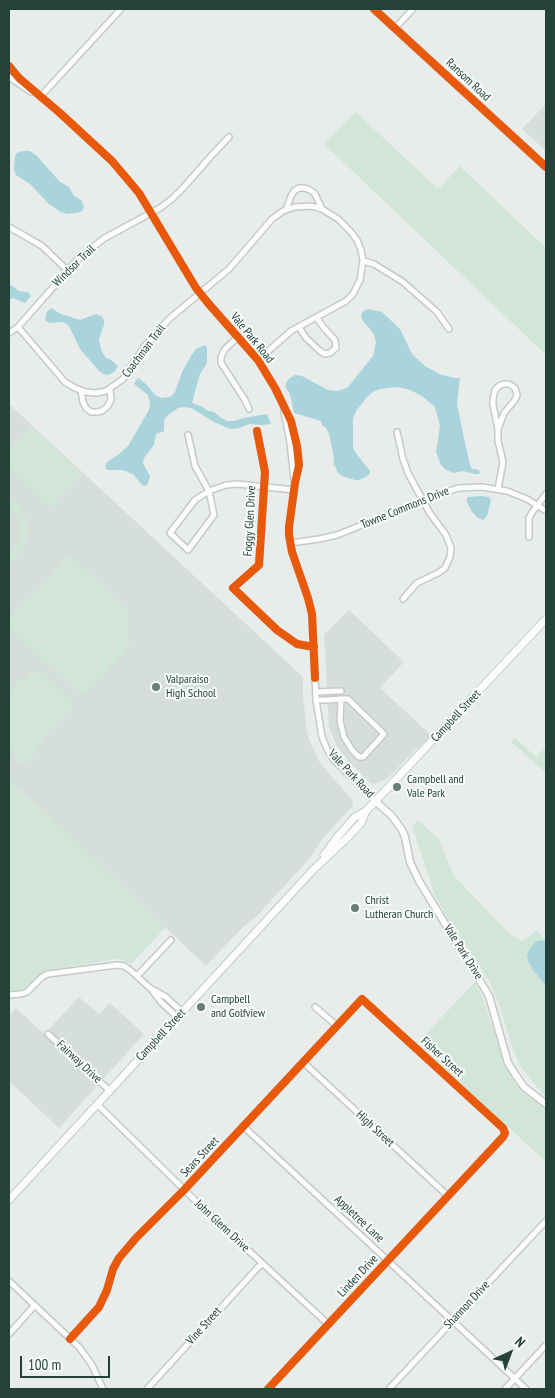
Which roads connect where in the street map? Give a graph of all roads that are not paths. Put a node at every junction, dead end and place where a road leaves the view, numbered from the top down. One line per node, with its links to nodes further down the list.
1 (122, 9): 7 (street)
2 (374, 9): 4 (main road, Ransom Road)
3 (413, 9): 4 (street)
4 (395, 28): 9 (main road, Ransom Road)
5 (9, 66): 7 (street, Vale Park Road)
6 (9, 77): 7 (street, Vale Park Road)
7 (40, 97): 12 (street, Vale Park Road)
8 (230, 138): 12 (street, Windsor Trail)
9 (546, 167)
10 (322, 209): 11 (street); 11 (street); 14 (street)
11 (286, 210): 16 (street, Coachman Trail)
12 (151, 213): 15 (street, Windsor Trail); 16 (street, Vale Park Road)
13 (9, 227): 15 (street)
14 (363, 261): 17 (street); 20 (street)
15 (67, 270): 18 (street, Windsor Trail)
16 (200, 293): 22 (street, Vale Park Road); 24 (street, Coachman Trail)
17 (317, 318): 19 (street); 19 (street)
18 (18, 327): 21 (street, Windsor Trail); 25 (street)
19 (299, 327): 23 (street)
20 (449, 329)
21 (9, 333)
22 (238, 337): 23 (street, Vale Park Road); 26 (street)
23 (258, 360): 33 (street, Vale Park Road)
24 (110, 389): 25 (street); 25 (street, Coachman Trail)
25 (81, 390)
26 (249, 409)
27 (498, 428): 27 (street); 32 (street)
28 (257, 431): 31 (street, Foggy Glen Drive)
29 (397, 432): 36 (street)
30 (188, 435): 34 (street)
31 (263, 487): 33 (street, Foggy Glen Drive); 34 (street, Foggy Glen Drive); 43 (street, Foggy Glen Drive)
32 (498, 489): 36 (street, Towne Commons Drive); 37 (street, Towne Commons Drive)
33 (294, 490): 40 (street, Vale Park Road)
34 (209, 491): 34 (street, Foggy Glen Drive)
35 (546, 494): 37 (street)
36 (423, 500): 40 (street, Towne Commons Drive); 41 (street)
37 (538, 505): 38 (street, Towne Commons Drive); 39 (street)
38 (546, 512)
39 (529, 536)
40 (290, 543): 43 (street, Vale Park Road)
41 (403, 599)
42 (546, 619): 48 (main road, Campbell Street)
43 (314, 647): 45 (street, Vale Park Road)
44 (341, 691): 45 (street)
45 (316, 692): 47 (street, Vale Park Road)
46 (341, 699): 46 (street); 47 (street)
47 (316, 700): 48 (street, Vale Park Road)
48 (376, 801): 54 (main road, Campbell Street); 60 (street, Vale Park Drive)
49 (171, 940): 50 (street)
50 (137, 976): 51 (street); 54 (street)
51 (9, 995)
52 (362, 999): 55 (street, Sears Street); 62 (street, Fisher Street)
53 (315, 1007): 55 (street)
54 (180, 1014): 58 (main road, Campbell Street)
55 (336, 1026): 57 (street, Sears Street)
56 (48, 1034): 58 (street, Fairway Drive)
57 (303, 1062): 61 (street, Sears Street); 64 (street, High Street)
58 (110, 1090): 59 (main road, Campbell Street)
59 (97, 1104): 63 (street, John Glenn Drive); 65 (main road, Campbell Street)
60 (546, 1104)
61 (243, 1126): 63 (street, Sears Street); 67 (street, Appletree Lane)
62 (504, 1133): 64 (street, Linden Drive)
63 (184, 1190): 68 (street, John Glenn Drive); 74 (street, Sears Street)
64 (448, 1196): 67 (street, Linden Drive)
65 (9, 1200)
66 (546, 1221): 71 (street, Shannon Drive)
67 (387, 1260): 71 (street, Appletree Lane); 72 (street, Linden Drive)
68 (262, 1263): 72 (street, John Glenn Drive); 78 (street, Vine Street)
69 (9, 1281): 70 (street)
70 (35, 1305): 73 (street); 74 (street)
71 (452, 1321): 76 (street, Appletree Lane); 80 (street, Shannon Drive)
72 (328, 1324): 79 (street, Linden Drive)
73 (9, 1334)
74 (70, 1339): 77 (street)
75 (546, 1345): 76 (street)
76 (515, 1379): 81 (street); 82 (street, Appletree Lane)
77 (103, 1389)
78 (147, 1389)
79 (268, 1389)
80 (389, 1389)
81 (505, 1389)
82 (526, 1389)

